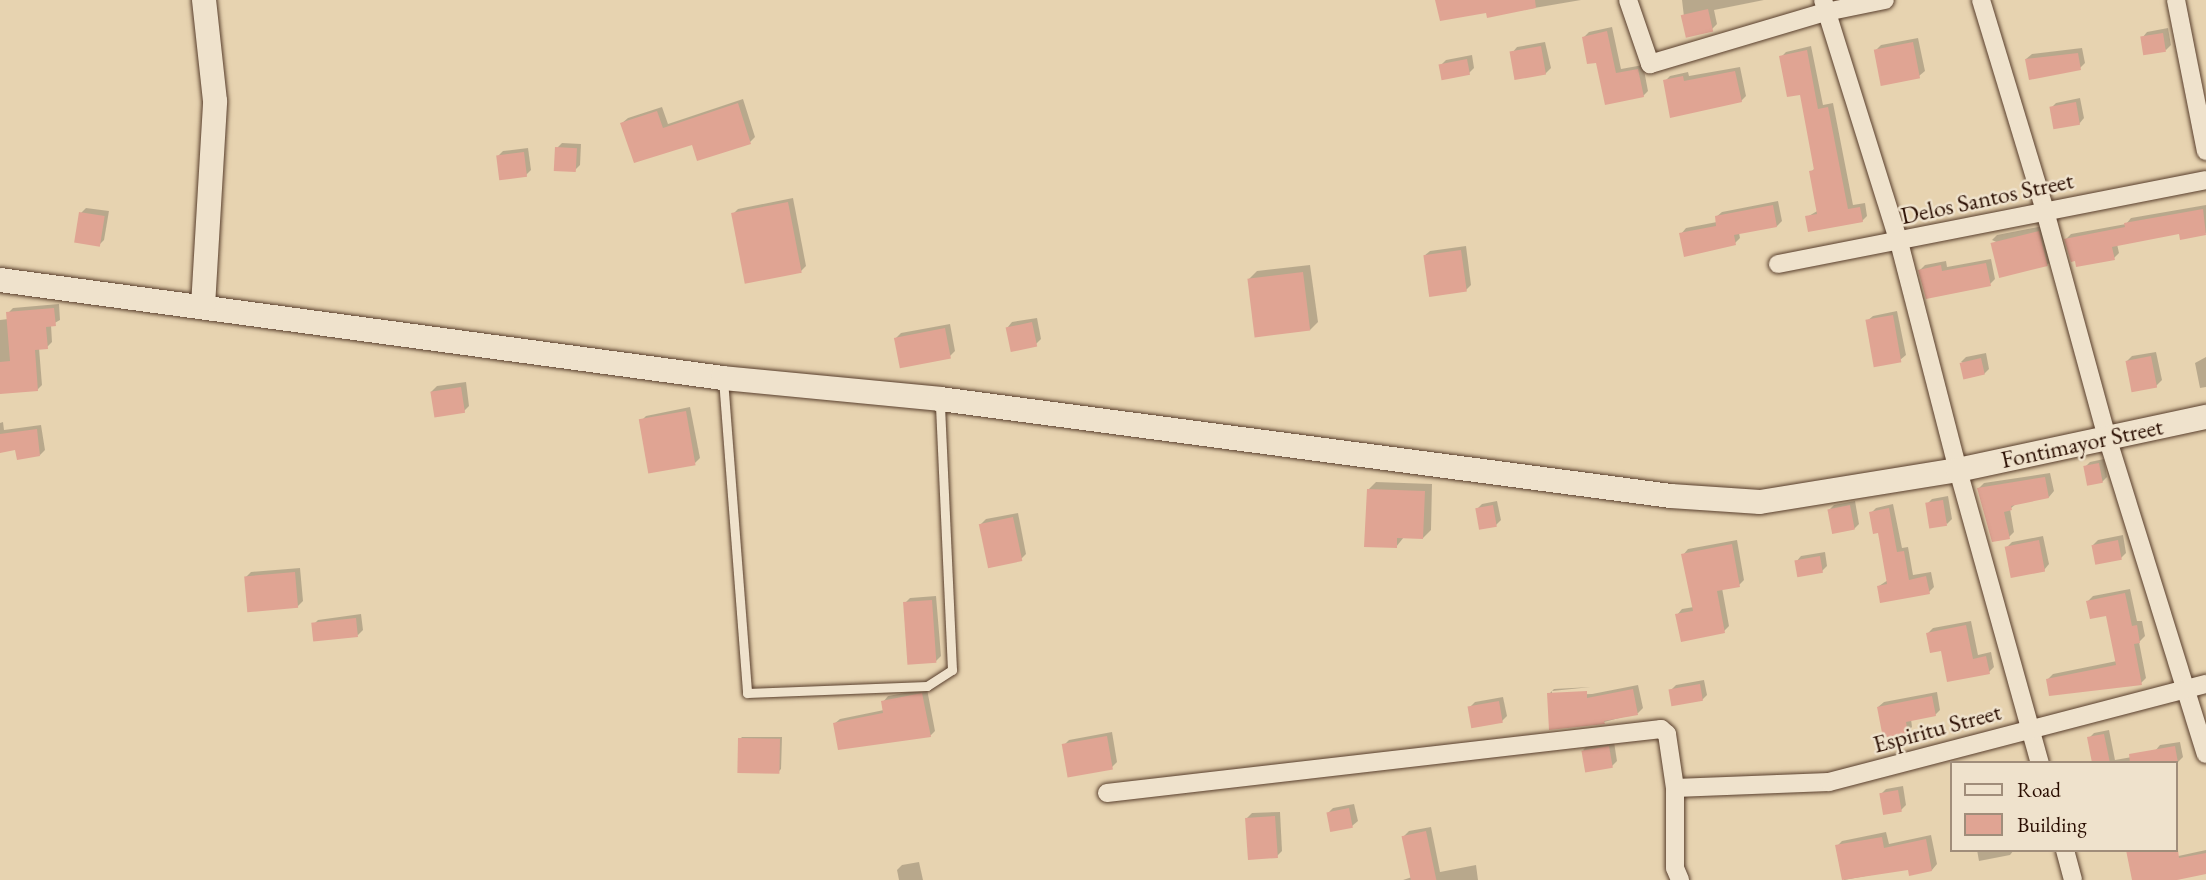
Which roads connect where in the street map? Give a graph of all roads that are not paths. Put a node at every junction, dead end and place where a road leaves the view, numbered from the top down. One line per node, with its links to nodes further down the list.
1 (204, 0): 13 (street)
2 (1628, 0): 6 (street)
3 (1885, 0): 6 (street)
4 (1980, 0): 9 (street)
5 (2176, 0): 7 (street)
6 (1825, 6): 10 (street)
7 (2206, 151)
8 (2206, 180): 9 (street, Delos Santos Street)
9 (2045, 211): 10 (street, Delos Santos Street); 17 (street)
10 (1899, 242): 11 (street, Delos Santos Street); 18 (street)
11 (1778, 264)
12 (0, 279): 13 (street, Fontimayor Street)
13 (203, 306): 14 (street, Fontimayor Street)
14 (723, 378): 15 (street, Fontimayor Street); 15 (lane)
15 (940, 399): 18 (street, Fontimayor Street)
16 (2206, 417): 17 (street, Fontimayor Street)
17 (2107, 437): 18 (street, Fontimayor Street); 20 (street)
18 (1958, 470): 21 (street)
19 (2206, 684): 20 (street, Espiritu Street)
20 (2188, 689): 21 (street, Espiritu Street); 22 (street)
21 (2031, 729): 23 (street); 24 (street, Espiritu Street)
22 (2206, 754)
23 (2039, 761)
24 (1675, 788): 25 (street); 27 (street)
25 (1107, 793)
26 (2066, 852): 28 (street)
27 (1680, 880)
28 (2073, 880)

